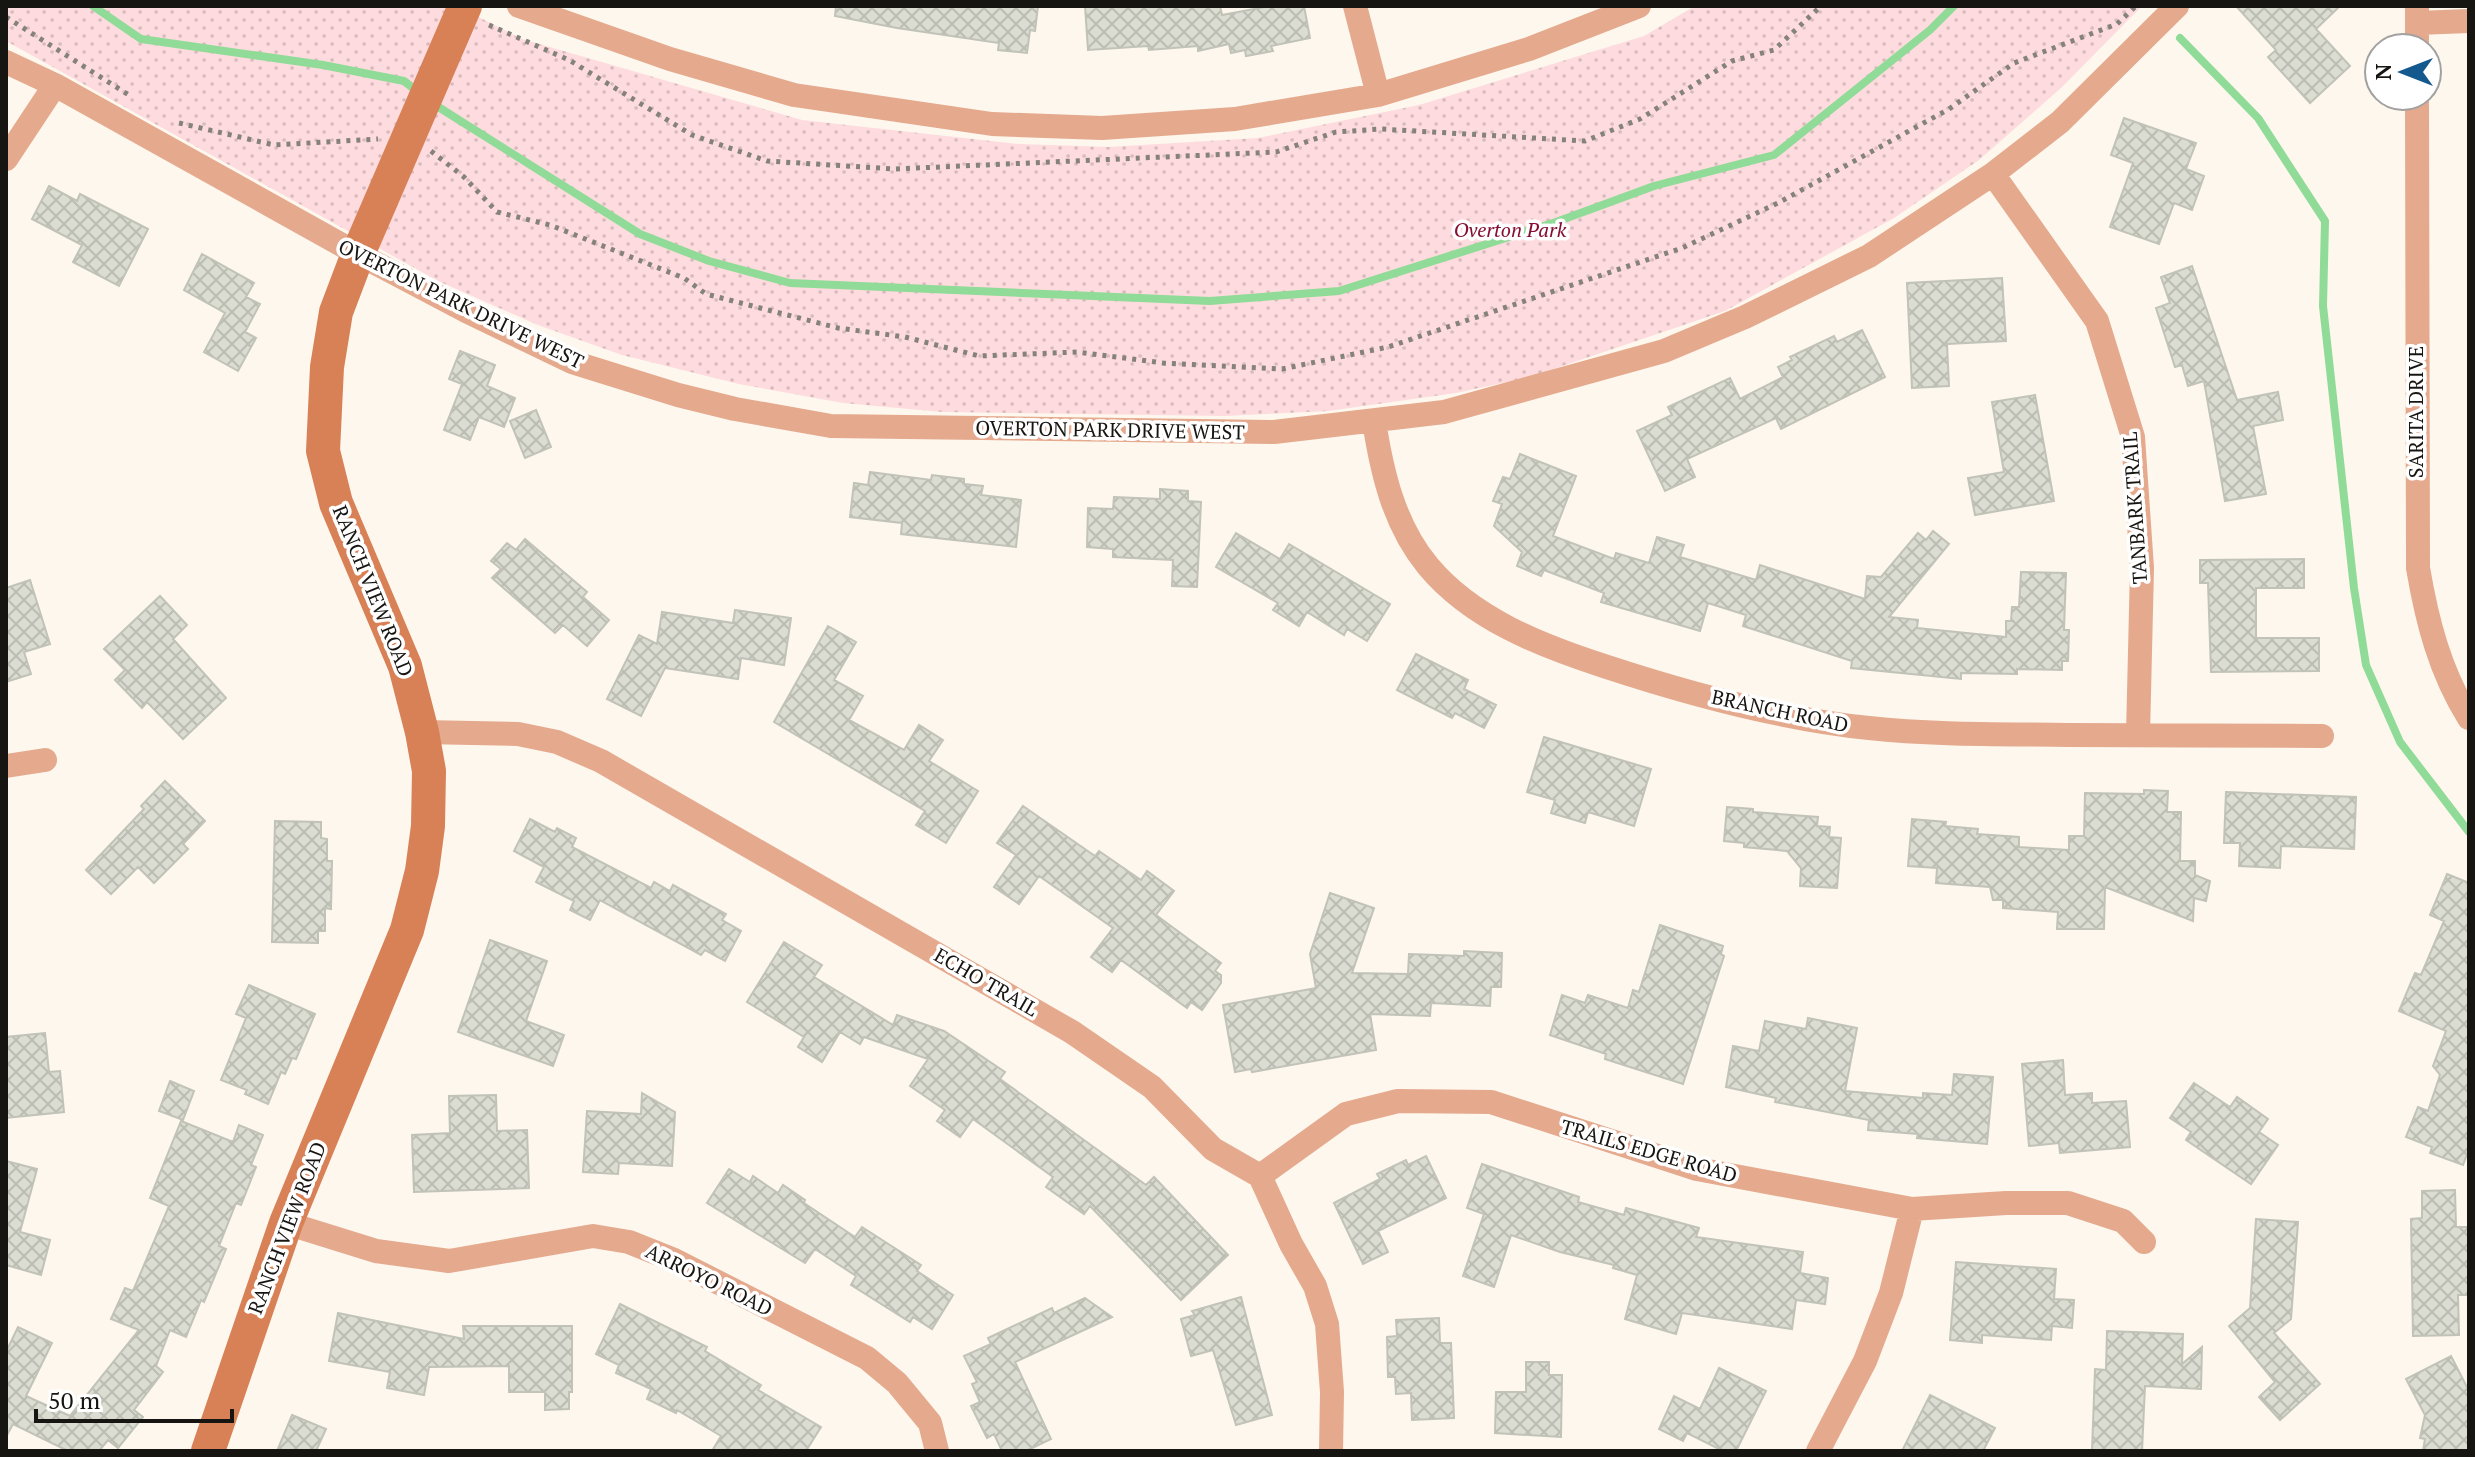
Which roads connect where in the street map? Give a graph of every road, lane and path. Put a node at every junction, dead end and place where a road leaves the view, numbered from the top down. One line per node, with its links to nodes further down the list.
1 (465, 6): 16 (street, RANCH VIEW ROAD)
2 (519, 6): 12 (street)
3 (1355, 6): 12 (street)
4 (1639, 6): 12 (street)
5 (2136, 6): 16 (path)
6 (2177, 6): 18 (street, OVERTON PARK DRIVE WEST)
7 (2417, 14): 9 (street)
8 (6, 17): 13 (path)
9 (2469, 21)
10 (6, 62): 11 (street, OVERTON PARK DRIVE WEST)
11 (55, 85): 17 (street); 19 (street, OVERTON PARK DRIVE WEST)
12 (1378, 95)
13 (133, 98)
14 (2417, 112): 21 (street, SARITA DRIVE)
15 (172, 122): 16 (path)
16 (417, 140): 19 (street, RANCH VIEW ROAD)
17 (6, 159)
18 (1993, 174): 20 (street, OVERTON PARK DRIVE WEST); 23 (street, TANBARK TRAIL)
19 (358, 254): 20 (street, OVERTON PARK DRIVE WEST); 22 (street, RANCH VIEW ROAD)
20 (1374, 421): 23 (street, BRANCH ROAD)
21 (2469, 718)
22 (422, 732): 27 (street, ECHO TRAIL); 29 (street, RANCH VIEW ROAD)
23 (2138, 735): 24 (street, BRANCH ROAD)
24 (2322, 736)
25 (45, 760): 26 (street)
26 (6, 766)
27 (1260, 1176): 28 (street, TRAILS EDGE ROAD); 33 (street)
28 (1912, 1209): 30 (street, TRAILS EDGE ROAD); 34 (street)
29 (286, 1223): 31 (street, RANCH VIEW ROAD); 32 (street, ARROYO ROAD)
30 (2144, 1242)
31 (208, 1451)
32 (937, 1451)
33 (1331, 1451)
34 (1818, 1451)

